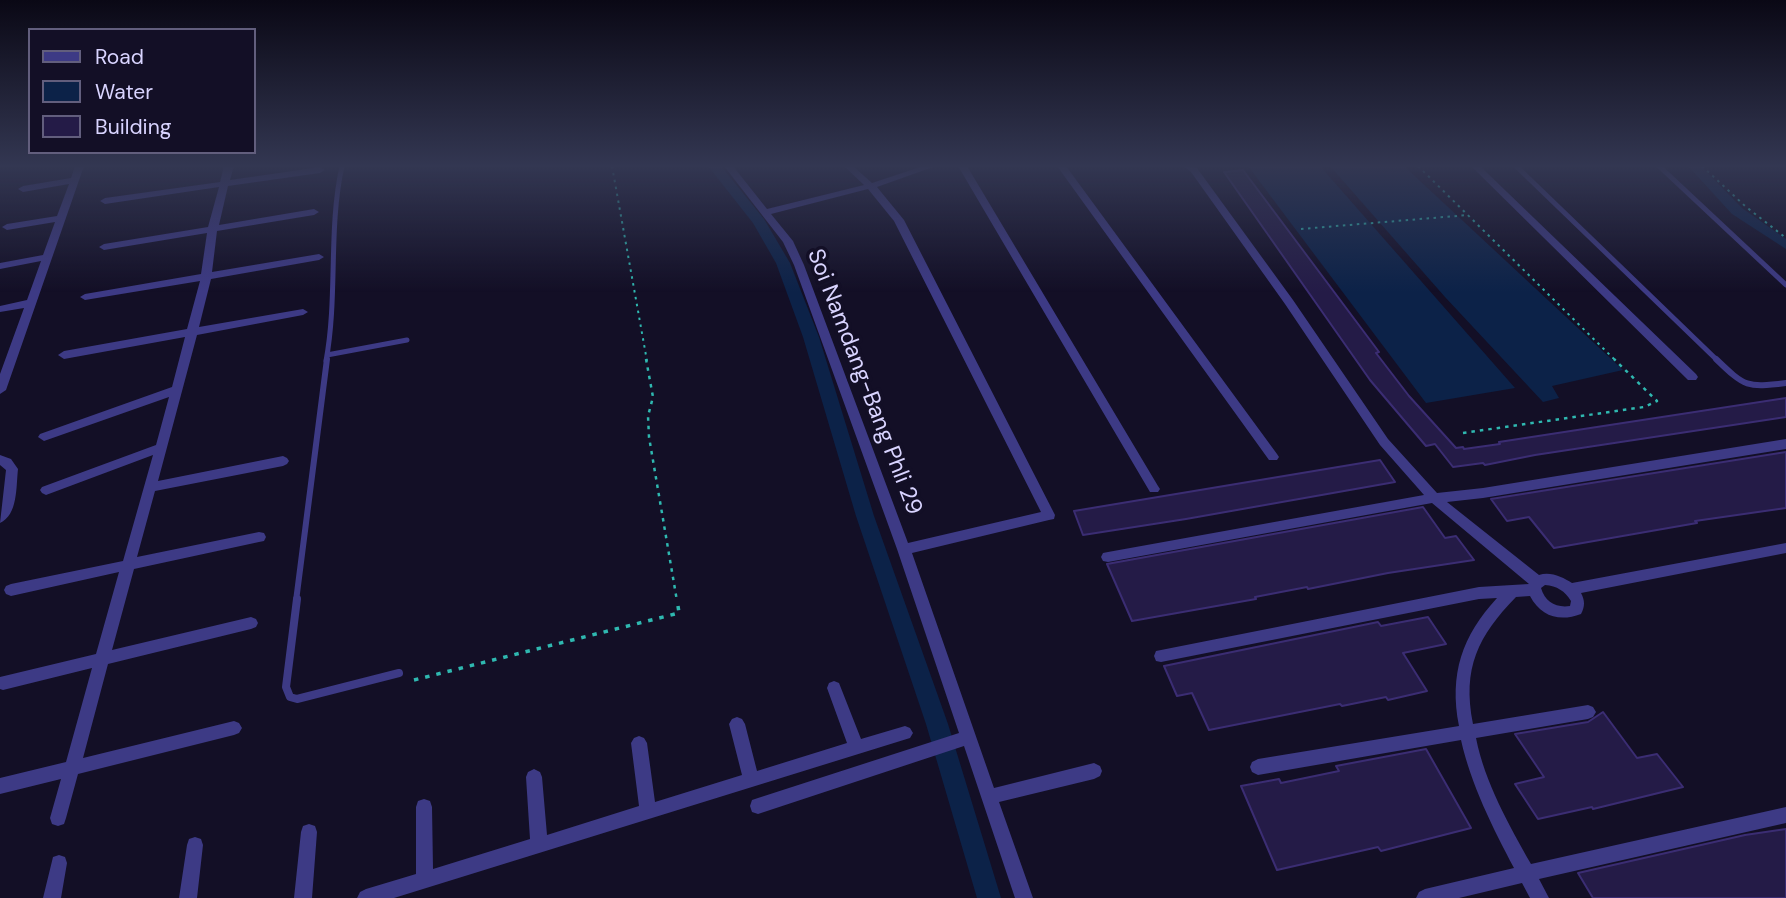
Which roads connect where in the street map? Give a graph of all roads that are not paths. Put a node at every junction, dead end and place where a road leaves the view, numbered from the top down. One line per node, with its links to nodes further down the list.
1 (65, 208): 15 (street)
2 (218, 208): 17 (street)
3 (336, 208): 33 (lane)
4 (764, 208): 14 (street, Soi Namdang-Bang Phli 29)
5 (783, 208): 14 (street)
6 (889, 208): 51 (street)
7 (987, 208): 45 (street)
8 (1092, 208): 41 (street)
9 (1222, 208): 47 (street)
10 (1518, 208): 34 (street)
11 (1559, 208): 35 (lane)
12 (1704, 208): 23 (lane)
13 (314, 212): 17 (street)
14 (767, 212): 51 (street, Soi Namdang-Bang Phli 29)
15 (61, 218): 16 (street); 19 (street)
16 (6, 227)
17 (213, 228): 18 (street); 22 (street)
18 (104, 247)
19 (48, 257): 21 (street); 25 (street)
20 (319, 257): 22 (street)
21 (0, 266)
22 (206, 277): 24 (street); 28 (street)
23 (1786, 285)
24 (85, 297)
25 (31, 303): 26 (street); 30 (street)
26 (0, 309)
27 (303, 312): 28 (street)
28 (192, 331): 32 (street); 37 (street)
29 (407, 340): 33 (lane)
30 (13, 350): 31 (street); 36 (street)
31 (0, 353)
32 (64, 355)
33 (327, 355): 61 (lane)
34 (1692, 377)
35 (1786, 383)
36 (0, 390)
37 (177, 390): 38 (street); 40 (street)
38 (44, 437)
39 (1786, 444): 47 (street)
40 (162, 447): 44 (street); 46 (street)
41 (1273, 457)
42 (0, 460): 48 (street)
43 (283, 461): 44 (street)
44 (152, 487): 53 (street)
45 (1154, 489)
46 (46, 490)
47 (1434, 498): 52 (street); 54 (street)
48 (0, 518)
49 (259, 537): 53 (street)
50 (1786, 548): 55 (street)
51 (904, 549): 69 (street, Soi Namdang-Bang Phli 29)
52 (1108, 557)
53 (126, 566): 56 (street); 60 (street)
54 (1536, 586): 55 (street); 55 (street); 57 (street)
55 (1571, 589)
56 (11, 590)
57 (1513, 591): 59 (street); 67 (street)
58 (251, 623): 60 (street)
59 (1161, 656)
60 (101, 660): 62 (street); 73 (street)
61 (399, 673)
62 (4, 683)
63 (834, 688): 71 (street)
64 (1588, 712): 67 (street)
65 (737, 724): 76 (street)
66 (234, 728): 73 (street)
67 (1466, 732): 72 (street); 88 (street)
68 (905, 733): 71 (street)
69 (968, 737): 78 (street, Soi Namdang-Bang Phli 29); 79 (street)
70 (639, 743): 81 (street)
71 (856, 748): 76 (street)
72 (1258, 767)
73 (74, 768): 77 (street); 83 (street)
74 (1094, 771): 78 (street)
75 (534, 777): 86 (street)
76 (751, 779): 81 (street)
77 (0, 786)
78 (989, 797): 94 (street, Soi Namdang-Bang Phli 29)
79 (758, 806)
80 (424, 807): 89 (street)
81 (648, 811): 86 (street)
82 (1786, 815): 88 (street)
83 (58, 818)
84 (309, 832): 92 (street)
85 (195, 845): 91 (street)
86 (539, 845): 89 (street)
87 (59, 863): 90 (street)
88 (1525, 872): 95 (street); 96 (street)
89 (425, 880): 93 (street)
90 (52, 898)
91 (188, 898)
92 (303, 898)
93 (366, 898)
94 (1024, 898)
95 (1425, 898)
96 (1540, 898)

